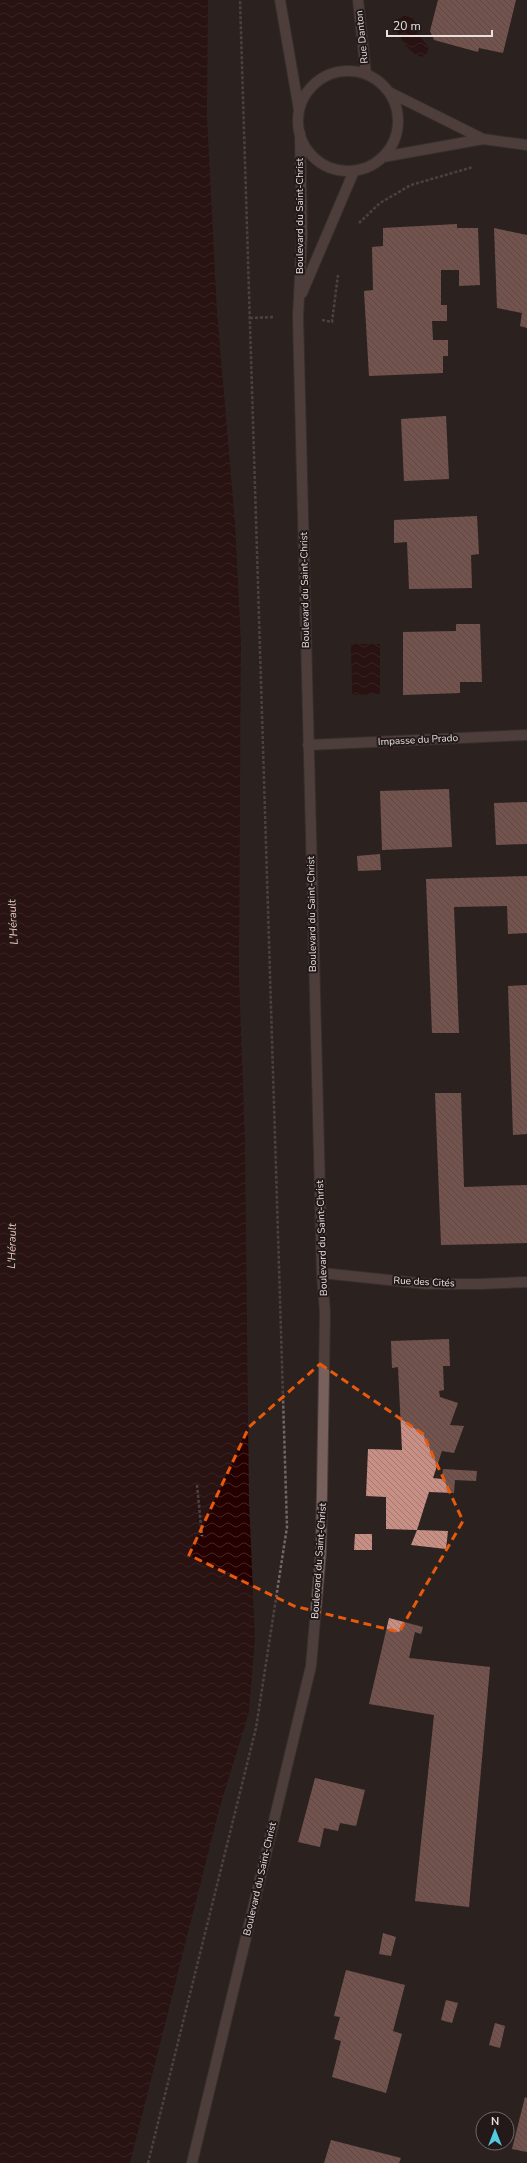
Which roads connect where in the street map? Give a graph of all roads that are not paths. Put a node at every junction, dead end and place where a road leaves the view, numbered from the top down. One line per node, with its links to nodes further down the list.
1 (280, 0): 5 (street)
2 (358, 0): 3 (street, Rue Danton)
3 (366, 74): 4 (street); 5 (street)
4 (389, 92): 7 (street); 9 (street)
5 (299, 110): 6 (street)
6 (300, 133): 10 (street); 11 (street, Boulevard du Saint-Christ)
7 (483, 139): 8 (street); 9 (street)
8 (527, 145)
9 (383, 157): 10 (street)
10 (354, 171): 11 (street, Boulevard du Saint-Christ)
11 (299, 298): 13 (street, Boulevard du Saint-Christ)
12 (527, 735): 13 (street, Impasse du Prado)
13 (308, 745): 14 (street, Boulevard du Saint-Christ)
14 (322, 1273): 15 (street, Rue des Cités); 16 (street, Boulevard du Saint-Christ)
15 (527, 1282)
16 (192, 2163)

